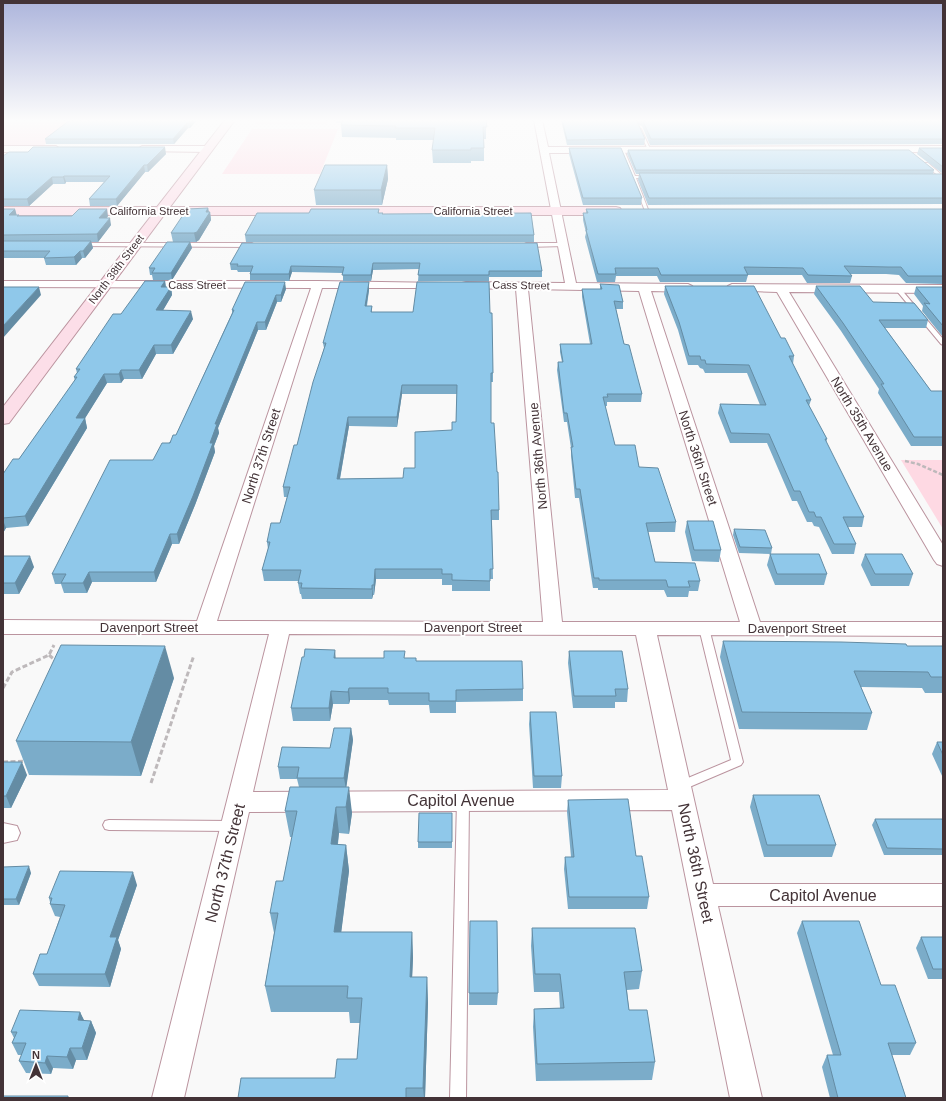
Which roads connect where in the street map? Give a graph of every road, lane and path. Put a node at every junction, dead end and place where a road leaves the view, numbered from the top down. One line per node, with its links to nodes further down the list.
1 (192, 171): 10 (street, North 38th Street)
2 (548, 171): 11 (street)
3 (631, 171): 5 (lane)
4 (935, 171): 8 (lane)
5 (633, 177): 6 (lane); 12 (lane)
6 (657, 177)
7 (934, 178): 8 (lane)
8 (943, 178)
9 (3, 211): 10 (street, California Street)
10 (161, 211): 11 (street, California Street); 15 (street, North 38th Street)
11 (556, 211): 12 (street, California Street); 18 (street)
12 (647, 211): 13 (street, California Street)
13 (662, 211)
14 (72, 245): 15 (lane)
15 (134, 245): 16 (lane); 21 (street, North 38th Street)
16 (261, 245)
17 (516, 245): 18 (lane)
18 (564, 245): 23 (street)
19 (3, 284): 21 (street, Cass Street)
20 (318, 284): 21 (street, Cass Street); 22 (street, Cass Street); 36 (street, North 37th Street)
21 (105, 285): 31 (street, North 38th Street)
22 (522, 285): 23 (street, Cass Street); 38 (street, North 36th Avenue)
23 (571, 286): 24 (street, Cass Street)
24 (644, 288): 25 (street, Cass Street); 41 (street, North 36th Street)
25 (697, 288)
26 (720, 288): 27 (street)
27 (781, 288): 28 (street); 34 (street, North 35th Avenue)
28 (898, 289): 29 (street); 30 (lane)
29 (943, 289)
30 (943, 343)
31 (3, 419)
32 (901, 460): 33 (path)
33 (943, 475)
34 (943, 560)
35 (3, 627): 36 (street, Davenport Street)
36 (205, 627): 37 (street, Davenport Street)
37 (281, 627): 38 (street, Davenport Street); 51 (street, North 37th Street)
38 (553, 628): 39 (street, Davenport Street)
39 (645, 628): 40 (street, Davenport Street); 49 (street, North 36th Street)
40 (704, 628): 41 (street, Davenport Street); 49 (lane)
41 (752, 628): 42 (street, Davenport Street)
42 (943, 629)
43 (194, 655): 48 (path)
44 (59, 663): 45 (path)
45 (3, 688)
46 (30, 756): 47 (path)
47 (3, 762)
48 (151, 783)
49 (681, 793): 50 (street, Capitol Avenue); 54 (street, North 36th Street)
50 (463, 800): 51 (street, Capitol Avenue); 57 (lane)
51 (240, 802): 53 (street, North 37th Street)
52 (109, 825): 53 (lane)
53 (233, 826): 56 (street, North 37th Street)
54 (703, 895): 55 (street, Capitol Avenue); 58 (street, North 36th Street)
55 (943, 895)
56 (168, 1098)
57 (458, 1098)
58 (746, 1098)

